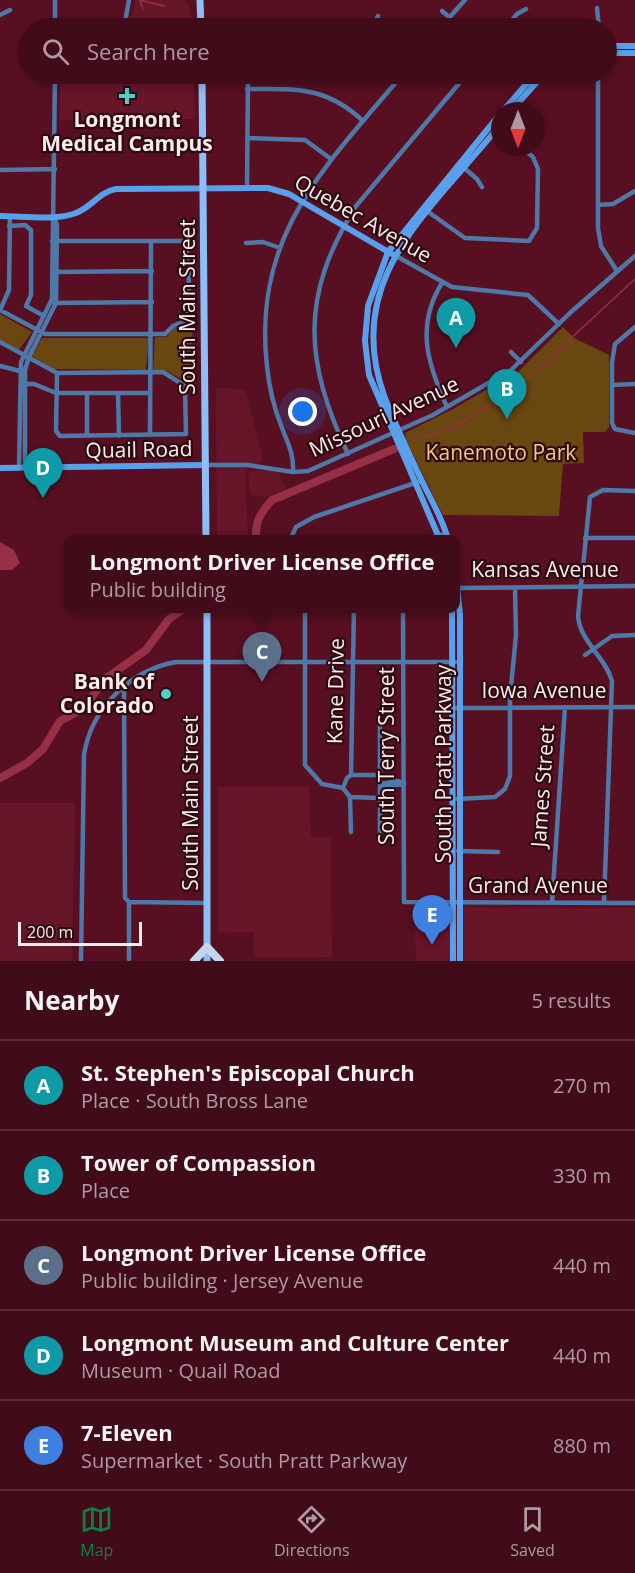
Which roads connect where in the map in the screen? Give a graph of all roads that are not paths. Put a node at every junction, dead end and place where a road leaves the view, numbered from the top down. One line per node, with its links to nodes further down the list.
1 (55, 0): 11 (street)
2 (129, 0): 12 (street)
3 (200, 0): 13 (main road)
4 (465, 0): 10 (street)
5 (597, 8): 15 (street)
6 (526, 9): 14 (street)
7 (10, 10): 9 (street)
8 (442, 11): 10 (street)
9 (0, 15)
10 (449, 17)
11 (55, 18)
12 (126, 18)
13 (201, 18)
14 (514, 18)
15 (598, 18)
16 (617, 46): 17 (street)
17 (635, 46)
18 (617, 53): 19 (street)
19 (635, 53)
20 (55, 84): 38 (street)
21 (202, 84): 41 (main road, South Main Street)
22 (248, 84): 29 (street)
23 (394, 84): 32 (street)
24 (459, 84): 51 (street)
25 (528, 84): 28 (street)
26 (532, 84): 28 (street)
27 (598, 84): 45 (street)
28 (530, 86): 30 (street); 31 (street)
29 (248, 89): 32 (street); 34 (street)
30 (513, 102)
31 (518, 102)
32 (363, 122): 36 (street)
33 (491, 134): 37 (street)
34 (247, 138): 36 (street); 42 (street)
35 (531, 156): 46 (street)
36 (331, 159): 44 (street)
37 (461, 166): 40 (street); 46 (street)
38 (55, 169): 39 (street); 49 (street)
39 (0, 170)
40 (482, 187)
41 (205, 188): 42 (street, Quebec Avenue); 49 (street, Quebec Avenue); 92 (main road, South Main Street)
42 (247, 188): 44 (street, Quebec Avenue)
43 (635, 191): 45 (street)
44 (301, 200): 51 (street, Quebec Avenue); 55 (street)
45 (598, 205): 59 (street)
46 (425, 210): 56 (street)
47 (0, 216): 48 (street, Quebec Avenue)
48 (9, 216): 49 (street, Quebec Avenue); 50 (street)
49 (54, 216): 52 (street)
50 (9, 226): 64 (street); 65 (street)
51 (344, 226): 56 (street, Quebec Avenue); 91 (street)
52 (54, 241): 53 (street); 60 (street)
53 (152, 241): 58 (street); 69 (street)
54 (246, 243): 55 (street)
55 (280, 248): 95 (street)
56 (391, 254): 61 (street, Quebec Avenue); 86 (street)
57 (635, 256): 59 (street, Missouri Avenue)
58 (152, 271): 60 (street); 62 (street)
59 (617, 271): 66 (street, Missouri Avenue)
60 (54, 272): 63 (street)
61 (442, 283): 66 (street, Quebec Avenue); 85 (street)
62 (152, 302): 63 (street); 69 (street)
63 (53, 303): 65 (street); 68 (street)
64 (0, 310): 68 (street)
65 (44, 316): 68 (street)
66 (559, 324): 73 (street, Missouri Avenue)
67 (635, 327): 80 (street)
68 (38, 332): 69 (street); 72 (street)
69 (152, 334): 76 (street)
70 (0, 342): 72 (street)
71 (511, 352): 73 (street)
72 (26, 356): 75 (street); 77 (street); 78 (street)
73 (521, 362): 85 (street, Missouri Avenue)
74 (0, 366): 75 (street)
75 (20, 371): 78 (street)
76 (150, 372): 77 (street); 84 (street); 88 (street)
77 (57, 373): 81 (street)
78 (22, 384): 81 (street); 94 (street)
79 (635, 384): 80 (street)
80 (612, 385): 87 (street)
81 (56, 393): 82 (street); 89 (street)
82 (87, 393): 83 (street); 89 (street)
83 (118, 393): 84 (street); 90 (street)
84 (150, 393): 88 (street)
85 (447, 407): 86 (street, Missouri Avenue)
86 (396, 431): 91 (street, Missouri Avenue); 96 (street)
87 (635, 433)
88 (150, 435): 90 (street)
89 (87, 436): 90 (street)
90 (119, 436)
91 (348, 454): 95 (street, Missouri Avenue)
92 (206, 465): 94 (street, Quail Road); 95 (street, Missouri Avenue); 98 (main road, South Main Street)
93 (0, 468): 94 (street, Quail Road)
94 (22, 468)
95 (293, 472)
96 (418, 482): 99 (street); 100 (street); 101 (street)
97 (635, 491): 102 (street)
98 (206, 535)
99 (292, 535)
100 (439, 535)
101 (446, 535)
102 (585, 538): 103 (street); 104 (street)
103 (635, 538)
104 (580, 586): 105 (street, Kansas Avenue); 107 (street, Kansas Avenue); 115 (street)
105 (635, 586)
106 (460, 587): 107 (street, Kansas Avenue)
107 (515, 587): 124 (street)
108 (207, 613): 117 (main road, South Main Street)
109 (305, 613): 118 (street)
110 (354, 613): 119 (street, Kane Drive)
111 (403, 613): 120 (street, South Terry Street)
112 (452, 613): 121 (street, South Pratt Parkway)
113 (458, 613): 122 (street, South Pratt Parkway)
114 (635, 635): 115 (street)
115 (592, 649): 116 (street); 126 (street)
116 (585, 655)
117 (207, 662): 118 (street); 123 (street); 146 (main road, South Main Street)
118 (305, 662): 119 (street); 135 (street)
119 (354, 662): 120 (street); 131 (street, Kane Drive)
120 (404, 662): 121 (street); 134 (street, South Terry Street)
121 (452, 662): 122 (street); 128 (street, South Pratt Parkway)
122 (460, 662): 129 (street, South Pratt Parkway)
123 (124, 687): 145 (street); 154 (street)
124 (509, 707): 125 (street, Iowa Avenue); 129 (street, Iowa Avenue); 138 (street)
125 (565, 707): 126 (street, Iowa Avenue); 149 (street, James Street)
126 (612, 707): 127 (street, Iowa Avenue); 150 (street)
127 (635, 707)
128 (453, 708): 129 (street, Iowa Avenue); 139 (street, South Pratt Parkway)
129 (461, 708): 138 (street, South Pratt Parkway)
130 (380, 722): 132 (street, South Terry Street)
131 (351, 775): 132 (street, Kane Drive); 135 (street, Kane Drive)
132 (380, 775): 133 (street, South Terry Street)
133 (381, 784): 134 (street); 137 (street, South Terry Street)
134 (404, 784): 147 (street, South Terry Street)
135 (343, 788): 136 (street)
136 (350, 797): 137 (street); 140 (street)
137 (380, 798): 141 (street, South Terry Street)
138 (460, 799): 139 (street); 143 (street, South Pratt Parkway)
139 (451, 800): 142 (street, South Pratt Parkway)
140 (351, 832)
141 (380, 834)
142 (452, 851): 143 (street); 148 (street, South Pratt Parkway)
143 (460, 851): 144 (street); 148 (street, South Pratt Parkway)
144 (498, 852)
145 (129, 902): 146 (street); 153 (street)
146 (207, 903): 152 (main road, South Main Street)
147 (404, 903): 148 (street, Grand Avenue)
148 (457, 903): 149 (street, Grand Avenue); 158 (street, South Pratt Parkway); 159 (street, South Pratt Parkway)
149 (552, 903): 150 (street, Grand Avenue)
150 (604, 903): 151 (street, Grand Avenue)
151 (635, 903)
152 (207, 947): 155 (highway); 156 (main road, South Main Street); 157 (highway)
153 (129, 958)
154 (81, 961)
155 (194, 961)
156 (207, 961)
157 (220, 961)
158 (453, 961)
159 (460, 961)

